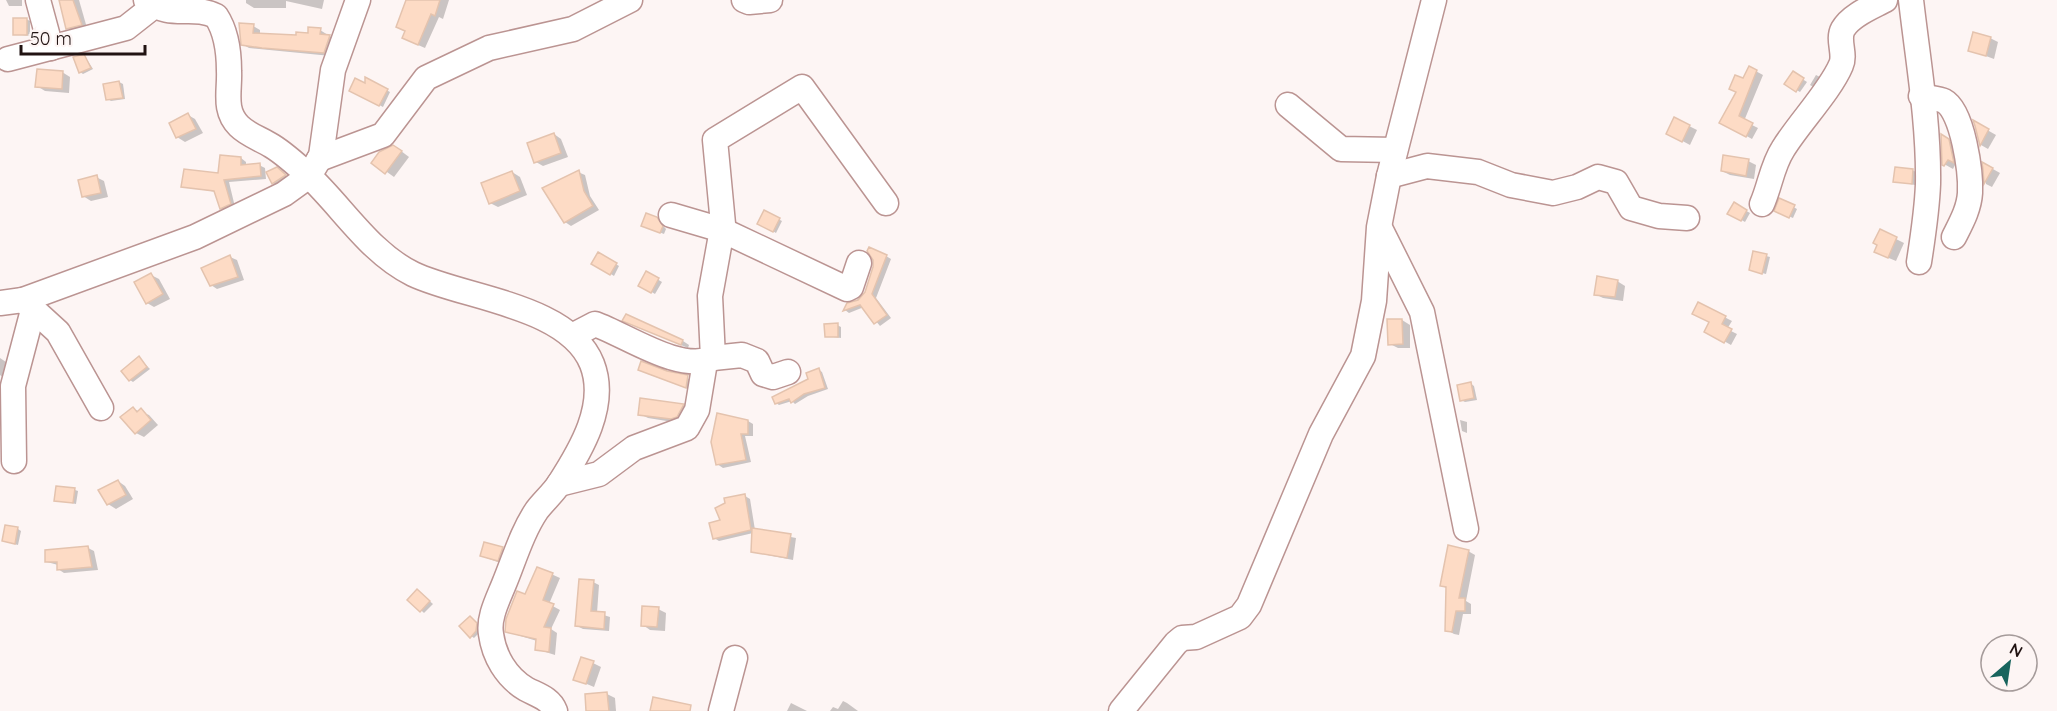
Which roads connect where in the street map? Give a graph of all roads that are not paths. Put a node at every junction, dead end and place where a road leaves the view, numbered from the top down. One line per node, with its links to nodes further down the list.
1 (38, 0): 10 (street)
2 (358, 0): 15 (street)
3 (630, 0): 15 (street)
4 (744, 0): 5 (street)
5 (770, 0)
6 (1434, 0): 14 (street)
7 (1885, 0): 18 (street)
8 (1911, 0): 12 (street)
9 (150, 3): 10 (street); 15 (street)
10 (51, 48): 11 (street)
11 (8, 59)
12 (1921, 96): 23 (street); 24 (street)
13 (1288, 105): 14 (street)
14 (1395, 150): 16 (street)
15 (314, 168): 26 (street); 27 (street)
16 (1389, 176): 20 (street); 21 (street)
17 (886, 203): 22 (street)
18 (1762, 204)
19 (671, 215): 22 (street)
20 (1687, 218)
21 (1380, 227): 33 (street); 37 (street)
22 (722, 230): 25 (street); 28 (street)
23 (1954, 237)
24 (1919, 262)
25 (859, 263)
26 (19, 305): 30 (street); 31 (street)
27 (572, 336): 28 (street); 32 (street)
28 (709, 360): 29 (street); 32 (street)
29 (788, 372)
30 (101, 408)
31 (14, 461)
32 (559, 484): 35 (street)
33 (1466, 529)
34 (735, 658): 36 (street)
35 (555, 711)
36 (721, 711)
37 (1121, 711)

